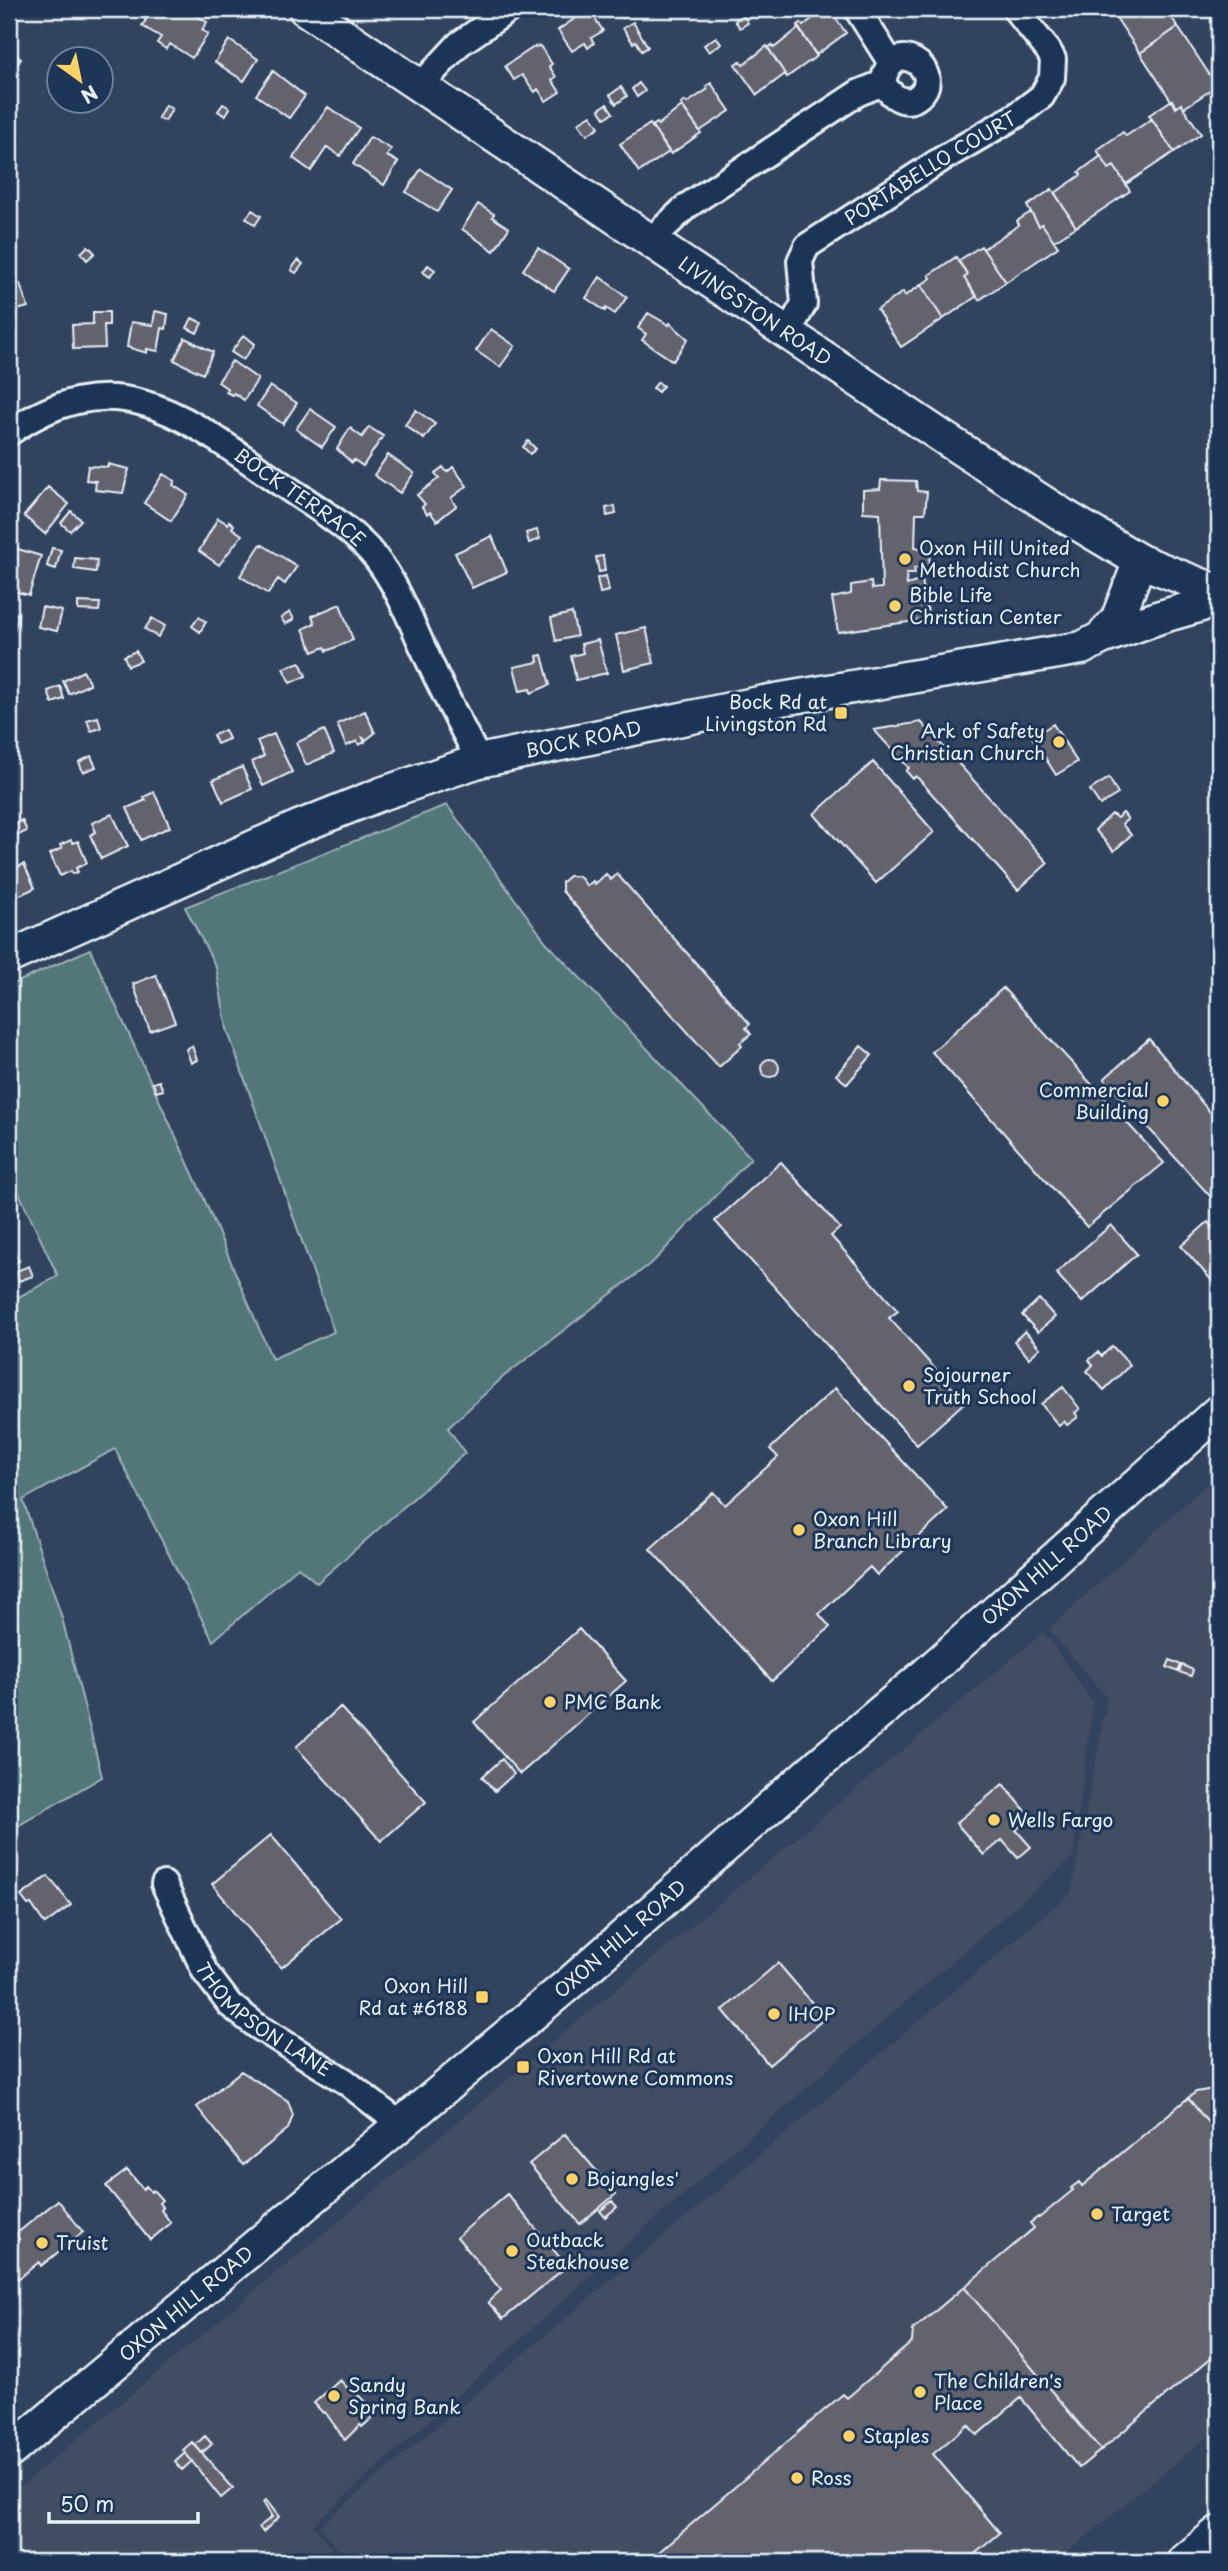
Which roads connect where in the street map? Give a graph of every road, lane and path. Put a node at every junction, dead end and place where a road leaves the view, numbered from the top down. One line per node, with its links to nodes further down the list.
1 (305, 9): 5 (main road, LIVINGSTON ROAD)
2 (510, 9): 5 (street)
3 (857, 9): 6 (street)
4 (1019, 10): 7 (street, PORTABELLO COURT)
5 (420, 86): 6 (main road, LIVINGSTON ROAD)
6 (651, 240): 7 (main road, LIVINGSTON ROAD)
7 (788, 332): 9 (main road, LIVINGSTON ROAD)
8 (9, 433): 13 (street, BOCK TERRACE)
9 (1140, 561): 10 (main road, LIVINGSTON ROAD); 12 (main road)
10 (1219, 592)
11 (1219, 600): 12 (main road, BOCK ROAD)
12 (1101, 638): 13 (main road, BOCK ROAD)
13 (479, 761): 14 (main road, BOCK ROAD)
14 (9, 957)
15 (1219, 1411): 17 (main road, OXON HILL ROAD)
16 (164, 1884): 17 (street, THOMPSON LANE)
17 (401, 2125): 18 (main road, OXON HILL ROAD)
18 (9, 2452)
19 (1219, 2535): 20 (highway)
20 (1187, 2562)

